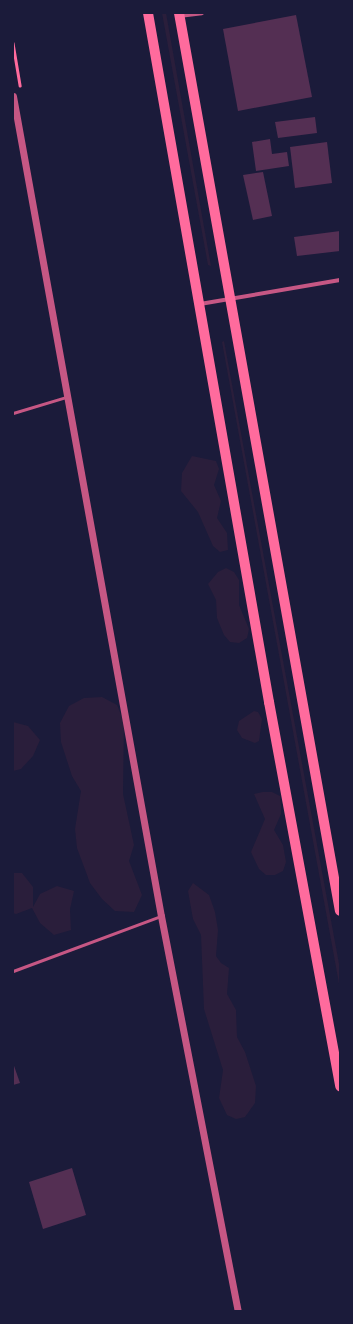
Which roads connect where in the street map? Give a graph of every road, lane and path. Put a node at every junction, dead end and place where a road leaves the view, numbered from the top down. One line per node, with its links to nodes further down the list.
1 (148, 13): 7 (main road)
2 (202, 13): 3 (street)
3 (179, 14): 6 (main road)
4 (13, 96): 8 (street)
5 (340, 280): 6 (street)
6 (230, 299): 7 (street); 10 (main road)
7 (200, 304): 13 (main road)
8 (66, 397): 9 (lane); 11 (street)
9 (13, 413)
10 (340, 910)
11 (161, 916): 12 (lane); 14 (street)
12 (13, 971)
13 (340, 1086)
14 (238, 1311)

